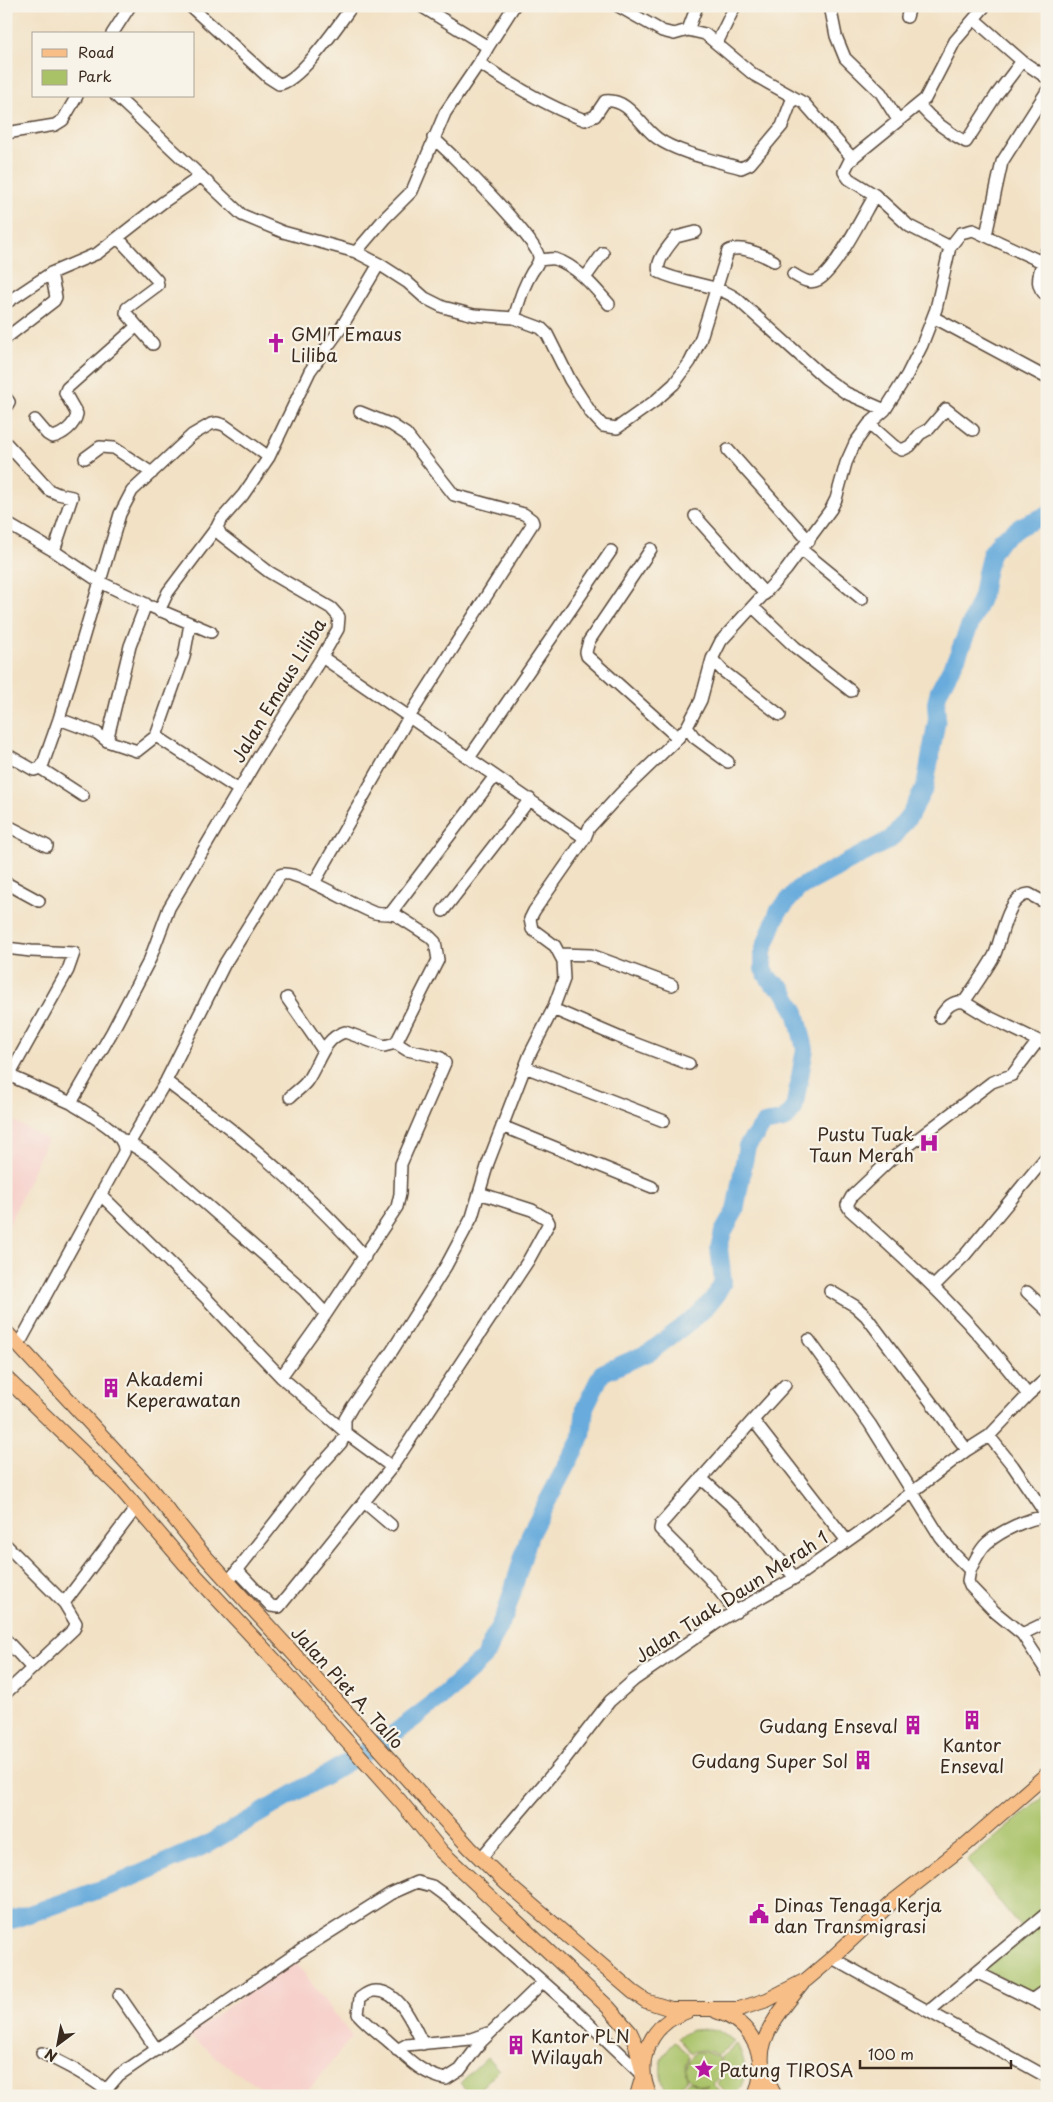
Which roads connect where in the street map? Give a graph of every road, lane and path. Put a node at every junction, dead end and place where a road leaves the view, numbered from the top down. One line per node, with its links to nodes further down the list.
1 (190, 6): 2 (street)
2 (352, 6)
3 (421, 6): 15 (street)
4 (514, 6): 15 (street)
5 (618, 6): 12 (street)
6 (697, 6): 12 (street)
7 (735, 6): 14 (street)
8 (830, 6): 24 (street)
9 (985, 6): 11 (street)
10 (126, 8): 13 (street)
11 (974, 20): 16 (street); 23 (street)
12 (688, 30): 14 (street)
13 (113, 32)
14 (717, 43): 20 (street)
15 (488, 47): 17 (street)
16 (1022, 61): 18 (street); 23 (street)
17 (479, 63): 20 (street); 26 (street)
18 (1047, 78)
19 (1047, 91): 31 (street)
20 (793, 97): 27 (street)
21 (76, 98): 25 (street)
22 (118, 98): 28 (street)
23 (919, 105): 24 (street)
24 (898, 120): 27 (street)
25 (6, 133)
26 (433, 138): 35 (street); 37 (street)
27 (853, 159): 29 (street)
28 (201, 176): 32 (street); 35 (street)
29 (875, 195): 33 (street); 42 (street)
30 (696, 232): 44 (street)
31 (986, 235): 33 (street); 39 (street)
32 (118, 238): 41 (street); 50 (street)
33 (950, 247): 48 (street)
34 (1047, 250): 39 (street)
35 (356, 252): 40 (street)
36 (603, 253): 43 (street)
37 (539, 260): 43 (street); 49 (street)
38 (774, 261): 44 (street)
39 (1042, 262): 45 (street)
40 (379, 264): 49 (street); 63 (street)
41 (51, 273): 46 (street); 51 (street)
42 (793, 274)
43 (585, 278): 47 (street)
44 (716, 288): 49 (street); 56 (street)
45 (1047, 296)
46 (6, 303)
47 (609, 304)
48 (933, 317): 53 (street); 56 (street)
49 (514, 318)
50 (137, 326): 52 (street); 58 (street)
51 (6, 338)
52 (153, 344)
53 (1047, 378)
54 (6, 398): 55 (street)
55 (6, 407)
56 (885, 410): 59 (street)
57 (360, 412): 88 (street)
58 (35, 420)
59 (869, 424): 60 (street); 71 (street)
60 (973, 430)
61 (6, 443): 67 (street)
62 (728, 450): 71 (street)
63 (268, 457): 65 (street); 70 (street)
64 (85, 458): 65 (street)
65 (152, 472): 76 (street)
66 (76, 485): 67 (street)
67 (72, 496): 75 (street)
68 (695, 516): 77 (street)
69 (6, 523): 75 (street)
70 (217, 527): 81 (street); 84 (street, Jalan Emaus Liliba)
71 (809, 541): 74 (street)
72 (651, 549): 92 (street)
73 (611, 550): 95 (street)
74 (802, 550): 77 (street); 78 (street)
75 (54, 551): 76 (street)
76 (100, 582): 79 (street); 89 (street)
77 (765, 594): 80 (street)
78 (862, 598)
79 (146, 604): 81 (street); 93 (street)
80 (753, 607): 85 (street); 86 (street)
81 (158, 611): 82 (street)
82 (190, 624): 83 (street); 91 (street)
83 (211, 632)
84 (322, 657): 88 (street); 99 (street, Jalan Emaus Liliba)
85 (712, 659): 87 (street); 90 (street)
86 (850, 691)
87 (780, 715)
88 (409, 717): 95 (street); 106 (street)
89 (59, 719): 93 (street); 97 (street)
90 (687, 727): 92 (street); 96 (street)
91 (156, 736): 93 (street); 99 (street)
92 (678, 738): 103 (street)
93 (107, 741)
94 (6, 754): 97 (street)
95 (469, 758): 98 (street)
96 (728, 762)
97 (40, 768): 100 (street)
98 (495, 776): 101 (street); 110 (street)
99 (239, 790): 126 (street, Jalan Emaus Liliba)
100 (83, 796)
101 (530, 799): 103 (street); 109 (street)
102 (6, 825): 104 (street)
103 (585, 838): 112 (street)
104 (47, 846)
105 (6, 883): 107 (street)
106 (314, 883): 110 (street); 124 (street)
107 (39, 901)
108 (1047, 901): 115 (street)
109 (443, 911)
110 (390, 914): 119 (street)
111 (6, 948): 123 (street)
112 (560, 954): 113 (street); 116 (street)
113 (672, 985)
114 (287, 998): 120 (street)
115 (964, 1002): 117 (street); 118 (street)
116 (553, 1008): 121 (street); 122 (street)
117 (940, 1017)
118 (1043, 1043): 135 (street)
119 (396, 1044): 120 (street); 134 (street)
120 (323, 1050): 125 (street)
121 (689, 1064)
122 (525, 1067): 127 (street); 128 (street)
123 (8, 1075): 126 (street)
124 (166, 1081): 129 (street); 134 (street)
125 (290, 1097)
126 (71, 1103): 129 (street)
127 (664, 1121)
128 (502, 1126): 131 (street); 132 (street)
129 (125, 1140): 133 (street); 139 (street)
130 (1047, 1156): 135 (street)
131 (652, 1187)
132 (479, 1193): 149 (street); 152 (street)
133 (101, 1195): 142 (street); 143 (street)
134 (365, 1257): 139 (street)
135 (934, 1286): 147 (street)
136 (830, 1292): 151 (street)
137 (1027, 1292): 138 (street)
138 (1047, 1311)
139 (326, 1314): 143 (street)
140 (6, 1332): 142 (main road, Jalan Piet A. Tallo)
141 (809, 1340): 154 (street)
142 (18, 1346): 164 (main road, Jalan Piet A. Tallo)
143 (281, 1377): 149 (street)
144 (6, 1378): 156 (main road, Jalan Piet A. Tallo)
145 (1047, 1378): 147 (street, Jalan Tuak Daun Merah 1)
146 (785, 1384): 148 (street)
147 (1028, 1395): 150 (street, Jalan Tuak Daun Merah 1)
148 (753, 1420): 153 (street); 159 (street)
149 (346, 1431): 152 (street); 161 (street)
150 (989, 1436): 151 (street, Jalan Tuak Daun Merah 1); 157 (street)
151 (967, 1450): 154 (street, Jalan Tuak Daun Merah 1)
152 (392, 1467): 155 (street)
153 (701, 1478): 163 (street); 166 (street)
154 (913, 1492): 159 (street, Jalan Tuak Daun Merah 1); 162 (street)
155 (364, 1502): 158 (street); 161 (street)
156 (136, 1508): 165 (street); 192 (main road, Jalan Piet A. Tallo)
157 (1047, 1516): 162 (street)
158 (391, 1525)
159 (848, 1541): 163 (street, Jalan Tuak Daun Merah 1)
160 (6, 1544): 165 (street)
161 (237, 1570): 164 (street)
162 (970, 1570): 168 (street)
163 (795, 1578): 166 (street, Jalan Tuak Daun Merah 1)
164 (228, 1582): 174 (main road, Jalan Piet A. Tallo)
165 (64, 1603): 170 (street)
166 (736, 1612): 174 (street, Jalan Tuak Daun Merah 1)
167 (1047, 1622): 168 (street)
168 (1022, 1634): 171 (street)
169 (6, 1640): 170 (street)
170 (32, 1668): 172 (street)
171 (1047, 1672)
172 (6, 1693)
173 (1047, 1774): 176 (main road)
174 (480, 1858): 184 (main road, Jalan Piet A. Tallo)
175 (1047, 1914): 177 (street)
176 (832, 1958): 178 (main road); 185 (street)
177 (976, 1972): 182 (street); 185 (street)
178 (806, 1980): 184 (main road); 191 (main road)
179 (543, 1982): 186 (street); 188 (street); 192 (street)
180 (1047, 1989): 182 (street)
181 (119, 1995): 188 (street)
182 (1033, 1999): 183 (street)
183 (1047, 2007)
184 (702, 2009): 191 (main road); 192 (main road)
185 (929, 2011): 193 (street)
186 (492, 2032): 187 (street); 189 (street)
187 (423, 2044): 189 (street); 189 (street)
188 (157, 2050): 194 (street)
189 (397, 2050)
190 (42, 2053): 194 (street)
191 (761, 2062): 197 (main road); 198 (main road)
192 (643, 2075): 195 (main road); 196 (main road, Jalan Piet A. Tallo)
193 (1047, 2077)
194 (107, 2094)
195 (637, 2096)
196 (650, 2096)
197 (755, 2096)
198 (775, 2096)

